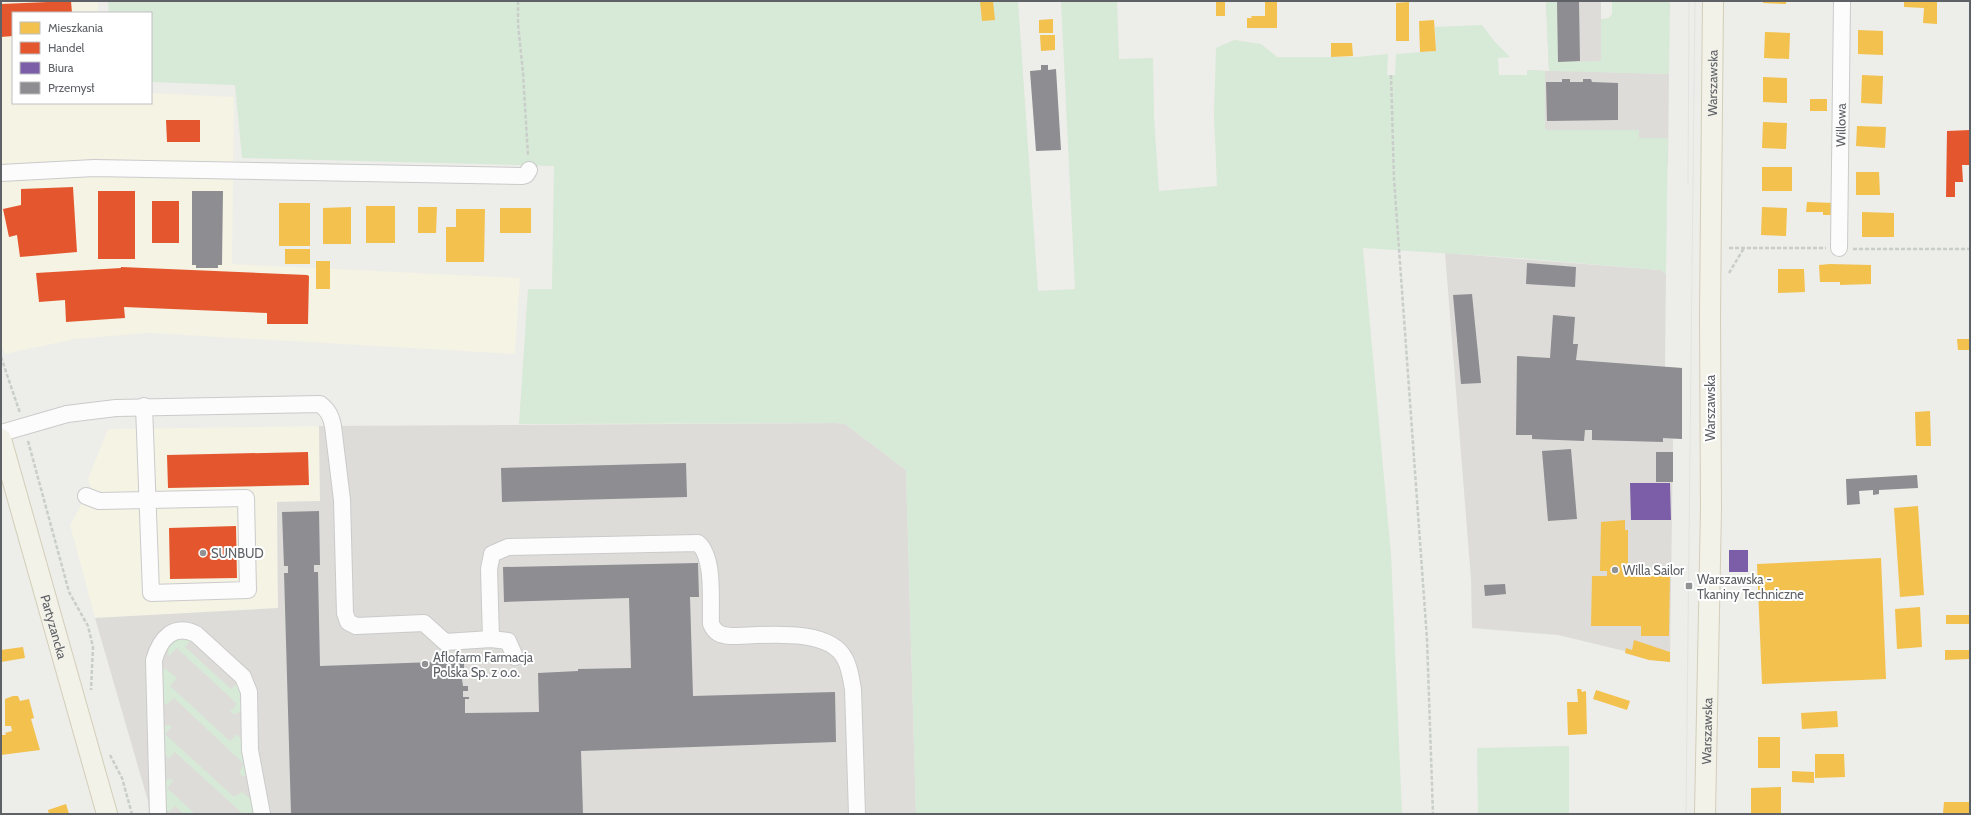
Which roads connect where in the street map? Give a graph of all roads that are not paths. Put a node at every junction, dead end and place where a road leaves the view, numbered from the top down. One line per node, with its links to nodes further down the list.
1 (1713, 1): 17 (main road, Warszawska)
2 (1842, 1): 5 (street, Willowa)
3 (528, 170): 4 (street)
4 (1, 174)
5 (1839, 248)
6 (144, 406): 7 (street); 10 (street); 11 (street)
7 (1, 433)
8 (1, 439): 13 (main road, Partyzancka)
9 (86, 496): 10 (street)
10 (148, 500): 10 (street)
11 (491, 639): 12 (street); 16 (street)
12 (516, 657)
13 (107, 814)
14 (158, 814): 15 (street)
15 (262, 814)
16 (857, 814)
17 (1705, 814)

